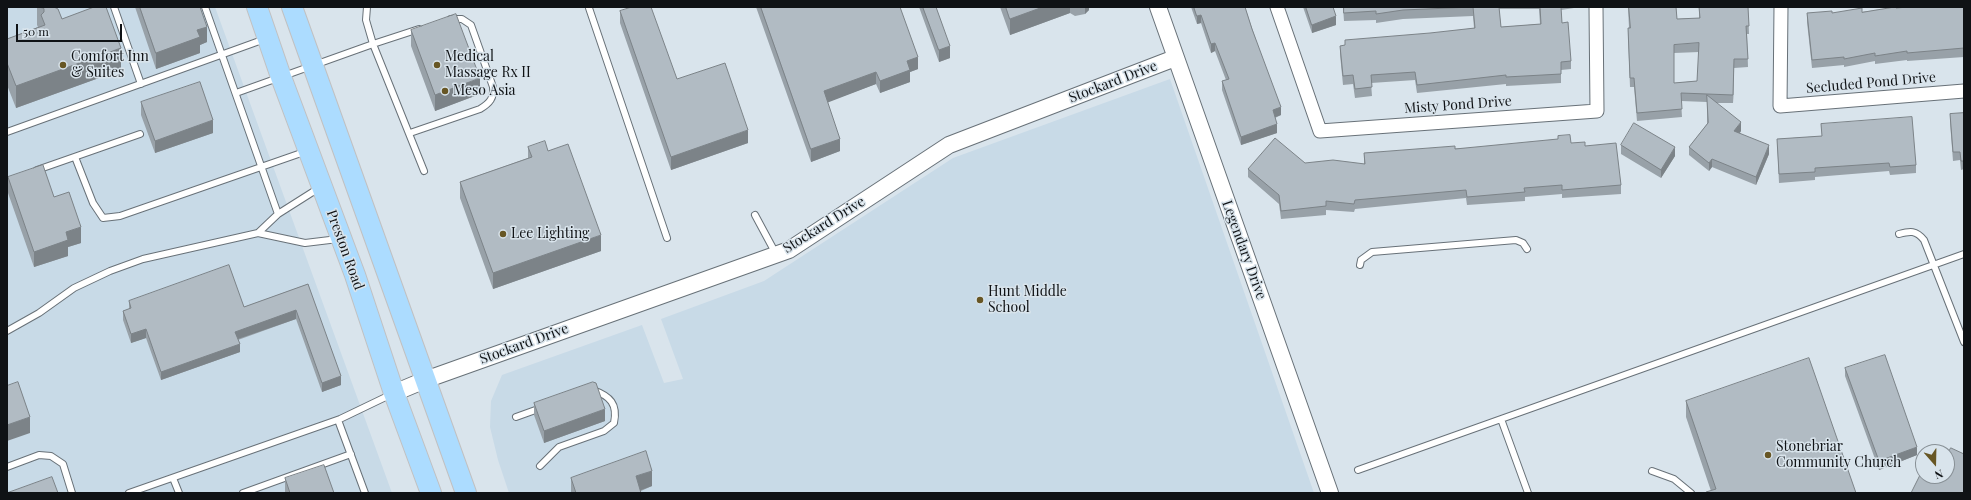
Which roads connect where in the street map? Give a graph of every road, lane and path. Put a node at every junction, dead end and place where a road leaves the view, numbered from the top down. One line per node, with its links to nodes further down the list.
1 (114, 7): 19 (lane)
2 (205, 7): 15 (lane)
3 (257, 7): 13 (main road, Preston Road)
4 (292, 7): 17 (main road)
5 (367, 7): 14 (lane)
6 (1158, 7): 16 (street, Legendary Drive)
7 (1277, 7): 8 (street, Misty Pond Drive)
8 (1596, 7)
9 (1781, 7): 20 (street, Secluded Pond Drive)
10 (589, 8): 35 (lane)
11 (445, 21): 23 (lane)
12 (423, 28): 14 (lane)
13 (267, 38): 15 (lane); 18 (main road, Preston Road)
14 (373, 44): 17 (lane); 23 (lane)
15 (222, 55): 19 (lane); 21 (lane)
16 (1175, 58): 38 (street, Stockard Drive); 64 (street, Legendary Drive)
17 (313, 66): 18 (lane); 44 (main road)
18 (281, 77): 21 (lane); 25 (main road, Preston Road)
19 (141, 84): 22 (lane)
20 (1964, 91)
21 (236, 93): 27 (lane)
22 (7, 132)
23 (410, 133): 28 (lane)
24 (140, 134): 26 (lane)
25 (308, 150): 27 (lane); 30 (main road, Preston Road)
26 (75, 157): 27 (lane); 29 (lane)
27 (262, 167): 31 (lane)
28 (424, 171)
29 (28, 174)
30 (322, 187): 31 (lane); 36 (main road, Preston Road)
31 (278, 214): 33 (lane)
32 (755, 215): 38 (lane)
33 (258, 233): 36 (lane); 42 (lane)
34 (1899, 234): 41 (lane)
35 (667, 238)
36 (342, 239): 46 (main road, Preston Road)
37 (1527, 249): 40 (lane)
38 (776, 254): 44 (street, Stockard Drive)
39 (1964, 254): 41 (lane)
40 (1360, 265)
41 (1935, 265): 43 (lane); 49 (lane)
42 (7, 331)
43 (1964, 342)
44 (425, 380): 46 (street, Stockard Drive); 63 (main road)
45 (586, 392): 52 (lane)
46 (394, 393): 50 (lane); 62 (main road, Preston Road)
47 (551, 405): 48 (lane)
48 (516, 417)
49 (1501, 419): 54 (lane); 65 (lane)
50 (338, 420): 51 (lane); 56 (lane)
51 (351, 454): 60 (lane); 61 (lane)
52 (540, 466)
53 (7, 467): 57 (lane)
54 (1358, 470)
55 (1652, 471): 66 (lane)
56 (173, 478): 58 (lane); 59 (lane)
57 (72, 493)
58 (129, 493)
59 (179, 493)
60 (243, 493)
61 (365, 493)
62 (431, 493)
63 (466, 493)
64 (1330, 493)
65 (1528, 493)
66 (1691, 493)

